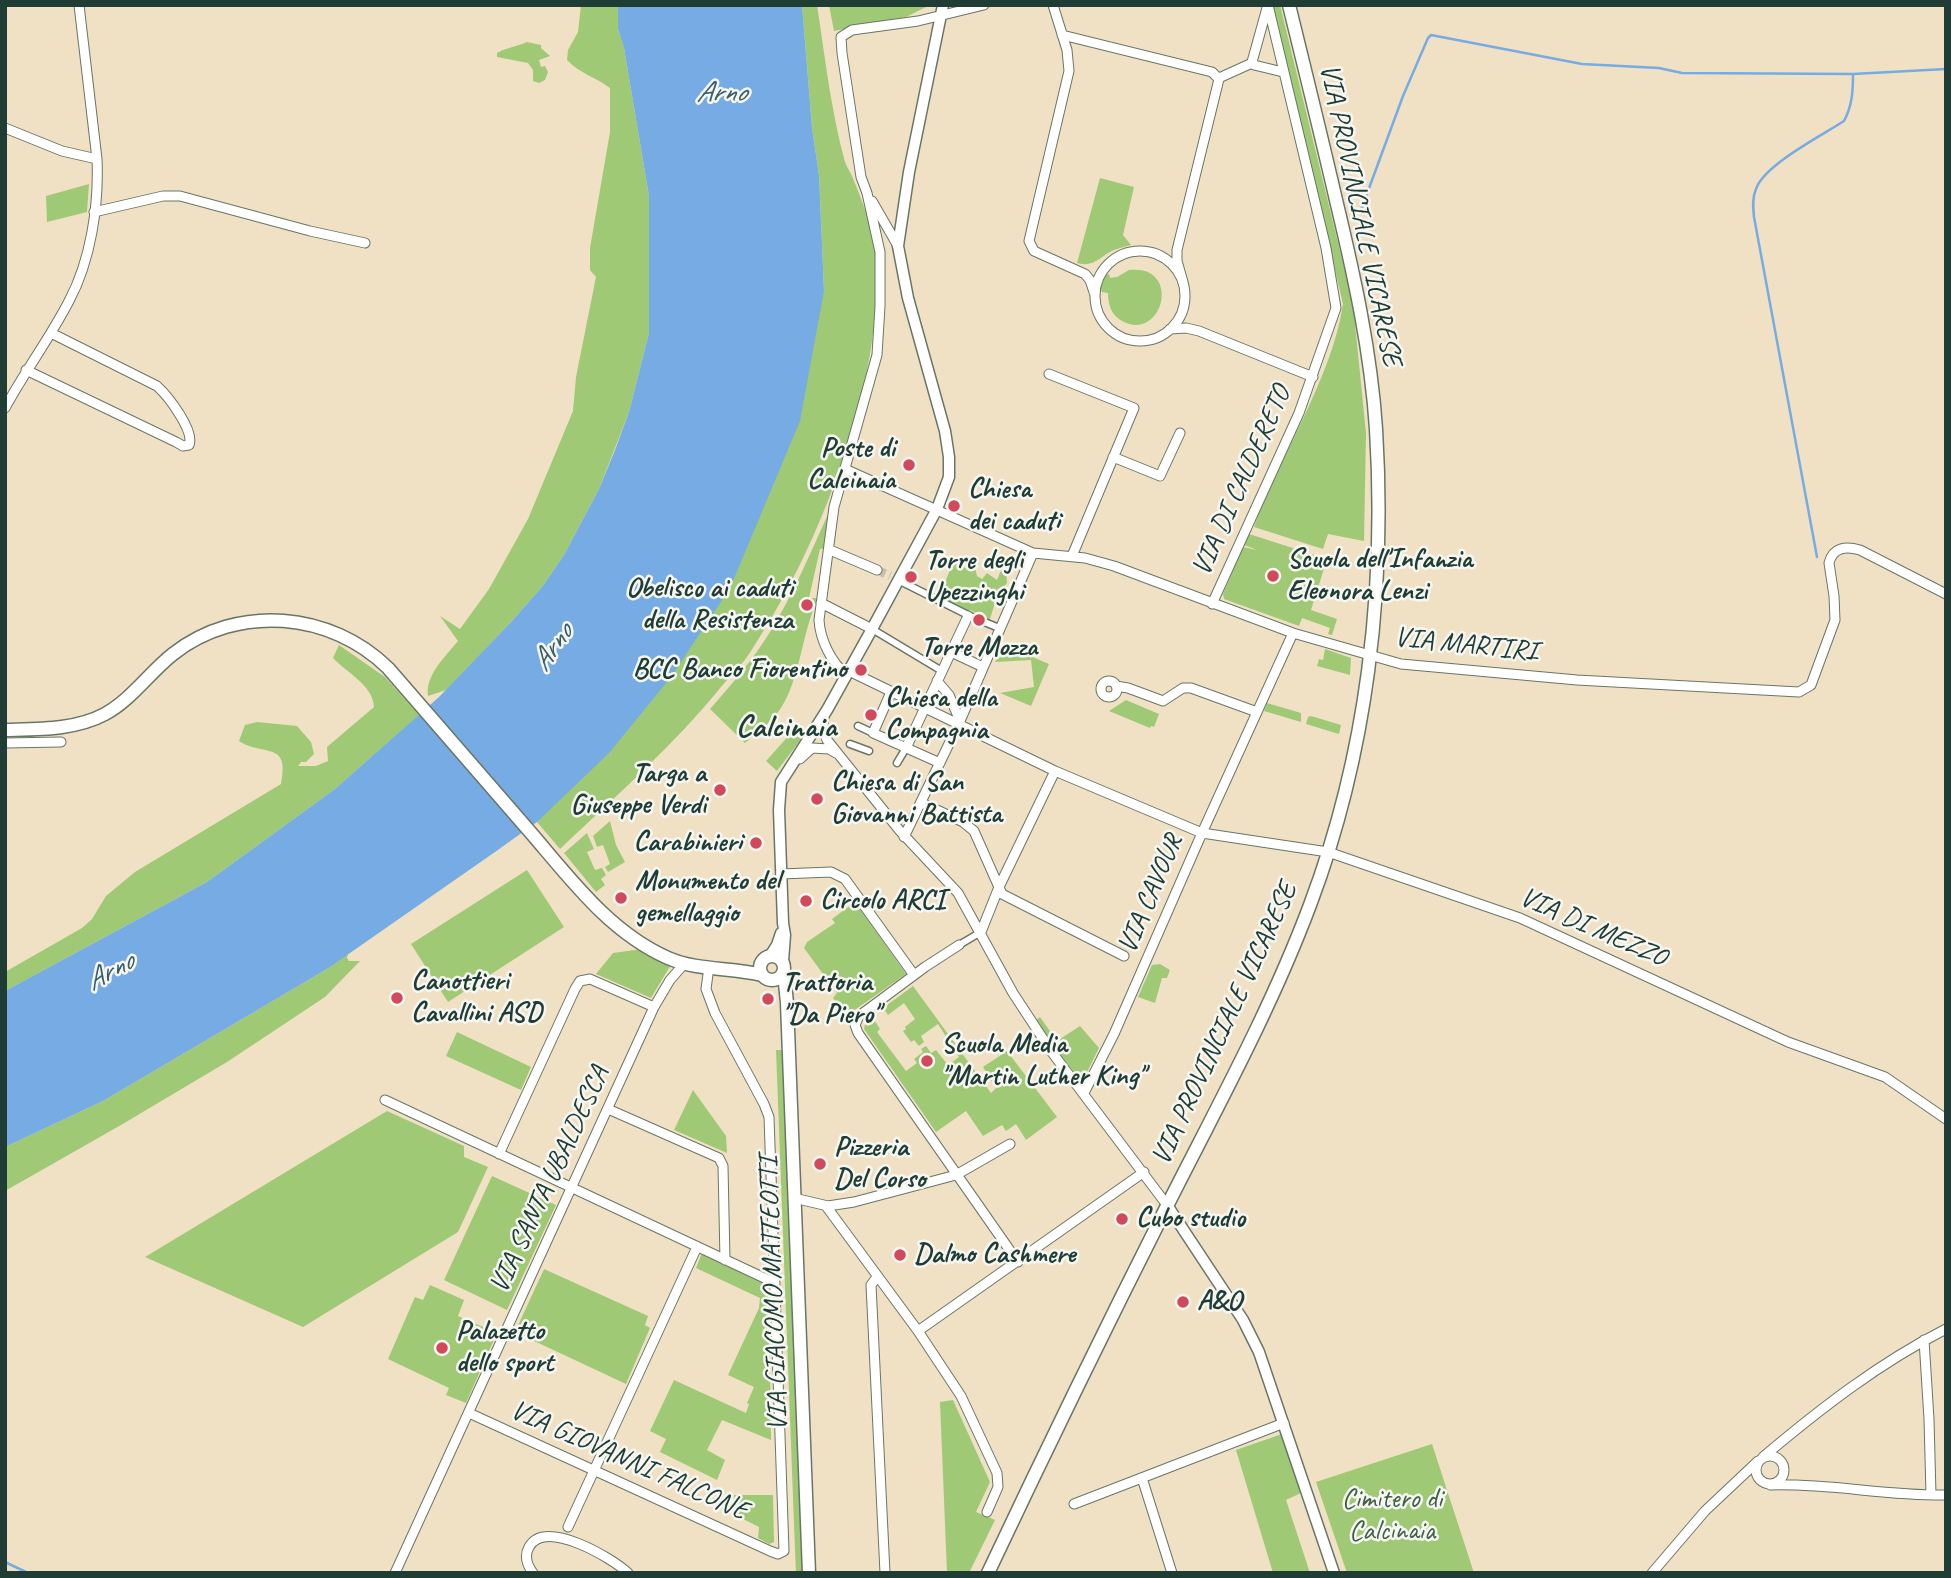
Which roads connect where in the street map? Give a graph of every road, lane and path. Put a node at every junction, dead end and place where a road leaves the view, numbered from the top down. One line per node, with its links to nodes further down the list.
1 (79, 5): 12 (street)
2 (984, 5): 6 (street)
3 (1054, 5): 7 (street)
4 (1289, 5): 44 (main road, VIA PROVINCIALE VICARESE)
5 (1268, 6): 8 (street); 9 (street, VIA DI CALDERETO)
6 (942, 10): 13 (street); 16 (street)
7 (1062, 35): 10 (street); 19 (street)
8 (1252, 63): 9 (street); 10 (street)
9 (1283, 72): 25 (street, VIA DI CALDERETO)
10 (1219, 78): 17 (street)
11 (5, 128): 12 (street)
12 (97, 159): 14 (street)
13 (867, 194): 16 (street); 29 (street)
14 (94, 212): 15 (street); 22 (street)
15 (365, 243)
16 (898, 246): 30 (street)
17 (1183, 282): 18 (street); 19 (street)
18 (1184, 294): 20 (street); 21 (street)
19 (1095, 295): 20 (street)
20 (1167, 331): 21 (street)
21 (1199, 331): 25 (street)
22 (51, 333): 23 (street); 23 (street)
23 (26, 370): 26 (street)
24 (1049, 374): 28 (street)
25 (1313, 377): 38 (street, VIA DI CALDERETO)
26 (5, 408)
27 (1180, 433): 28 (street)
28 (1113, 457): 33 (street)
29 (845, 468): 30 (street); 31 (street)
30 (937, 509): 32 (street); 35 (street)
31 (830, 550): 34 (street); 37 (street)
32 (1033, 553): 33 (street, VIA MARTIRI); 40 (street)
33 (1072, 556): 38 (street, VIA MARTIRI)
34 (877, 570)
35 (894, 578): 39 (street); 41 (street)
36 (1946, 594): 44 (street, VIA MARTIRI)
37 (821, 603): 41 (street); 47 (street)
38 (1212, 604): 42 (street, VIA MARTIRI)
39 (975, 618): 40 (street); 43 (street)
40 (999, 628): 45 (street)
41 (872, 629): 46 (street); 47 (street)
42 (1293, 633): 44 (street, VIA MARTIRI); 52 (street, VIA CAVOUR)
43 (951, 652): 45 (street); 46 (street)
44 (1371, 655): 71 (main road, VIA PROVINCIALE VICARESE)
45 (983, 667): 54 (street)
46 (942, 671): 48 (street)
47 (848, 673): 50 (street, VIA DI MEZZO); 53 (street)
48 (937, 681): 51 (street); 54 (street)
49 (1116, 686): 52 (street)
50 (891, 692): 51 (street, VIA DI MEZZO); 57 (street)
51 (924, 708): 54 (street, VIA DI MEZZO); 61 (street)
52 (1257, 712): 69 (street, VIA CAVOUR)
53 (824, 716): 63 (street); 66 (street)
54 (959, 723): 65 (street); 67 (street, VIA DI MEZZO)
55 (858, 726): 57 (street)
56 (5, 730): 78 (main road)
57 (873, 733): 61 (street)
58 (61, 742): 59 (street)
59 (5, 743)
60 (850, 744): 62 (street)
61 (906, 748): 64 (street); 65 (street)
62 (869, 751)
63 (838, 754): 66 (street); 70 (street)
64 (897, 763)
65 (940, 763): 68 (street)
66 (788, 771): 72 (street)
67 (1055, 771): 69 (street, VIA DI MEZZO); 73 (street)
68 (922, 803): 70 (street); 73 (street)
69 (1202, 832): 71 (street, VIA DI MEZZO); 85 (street, VIA CAVOUR)
70 (905, 837): 74 (street)
71 (1328, 852): 88 (street, VIA DI MEZZO); 95 (main road, VIA PROVINCIALE VICARESE)
72 (781, 874): 77 (street); 81 (street)
73 (999, 887): 74 (street); 76 (street)
74 (981, 932): 75 (street); 85 (street)
75 (959, 945): 81 (street)
76 (1124, 956)
77 (775, 963): 80 (main road); 82 (main road); 82 (main road); 84 (main road, VIA GIACOMO MATTEOTTI)
78 (684, 964): 79 (main road); 83 (street, VIA SANTA UBALDESCA)
79 (709, 967): 80 (main road); 101 (street)
80 (727, 968): 82 (main road)
81 (914, 975): 92 (street)
82 (767, 978): 84 (main road)
83 (654, 1007): 87 (street, VIA SANTA UBALDESCA); 90 (street)
84 (786, 1013): 94 (main road, VIA GIACOMO MATTEOTTI)
85 (1084, 1093): 91 (street)
86 (385, 1100): 90 (street)
87 (608, 1109): 93 (street, VIA SANTA UBALDESCA); 98 (street)
88 (1946, 1119)
89 (1010, 1144): 92 (street)
90 (499, 1154): 93 (street)
91 (1144, 1172): 95 (street); 99 (street)
92 (956, 1175): 96 (street); 99 (street)
93 (572, 1188): 97 (street); 105 (street, VIA SANTA UBALDESCA)
94 (794, 1198): 96 (street); 125 (main road, VIA GIACOMO MATTEOTTI)
95 (1167, 1205): 106 (street); 127 (main road, VIA PROVINCIALE VICARESE)
96 (826, 1206): 100 (street)
97 (697, 1247): 98 (street); 110 (street)
98 (725, 1260): 101 (street)
99 (1018, 1262): 103 (street)
100 (877, 1277): 103 (street); 126 (street)
101 (775, 1283): 110 (street, VIA GIOVANNI FALCONE)
102 (1946, 1329): 104 (street)
103 (918, 1331): 118 (street)
104 (1924, 1340): 107 (street); 115 (street)
105 (469, 1413): 110 (street, VIA GIOVANNI FALCONE); 122 (street, VIA SANTA UBALDESCA)
106 (1284, 1423): 111 (street); 129 (street)
107 (1783, 1441): 108 (street); 109 (street)
108 (1760, 1459): 109 (street); 112 (street); 114 (street)
109 (1783, 1464): 112 (street); 113 (street)
110 (595, 1470): 119 (street)
111 (1142, 1478): 117 (street); 128 (street)
112 (1766, 1484): 113 (street); 114 (street)
113 (1799, 1484): 115 (street)
114 (1735, 1485): 130 (street)
115 (1931, 1495): 116 (street)
116 (1946, 1495)
117 (1073, 1504)
118 (987, 1512)
119 (568, 1527): 120 (street); 121 (street)
120 (554, 1537): 121 (street); 123 (street)
121 (578, 1544): 124 (street)
122 (395, 1573)
123 (533, 1573)
124 (628, 1573)
125 (809, 1573)
126 (884, 1573)
127 (988, 1573)
128 (1171, 1573)
129 (1334, 1573)
130 (1652, 1573)

